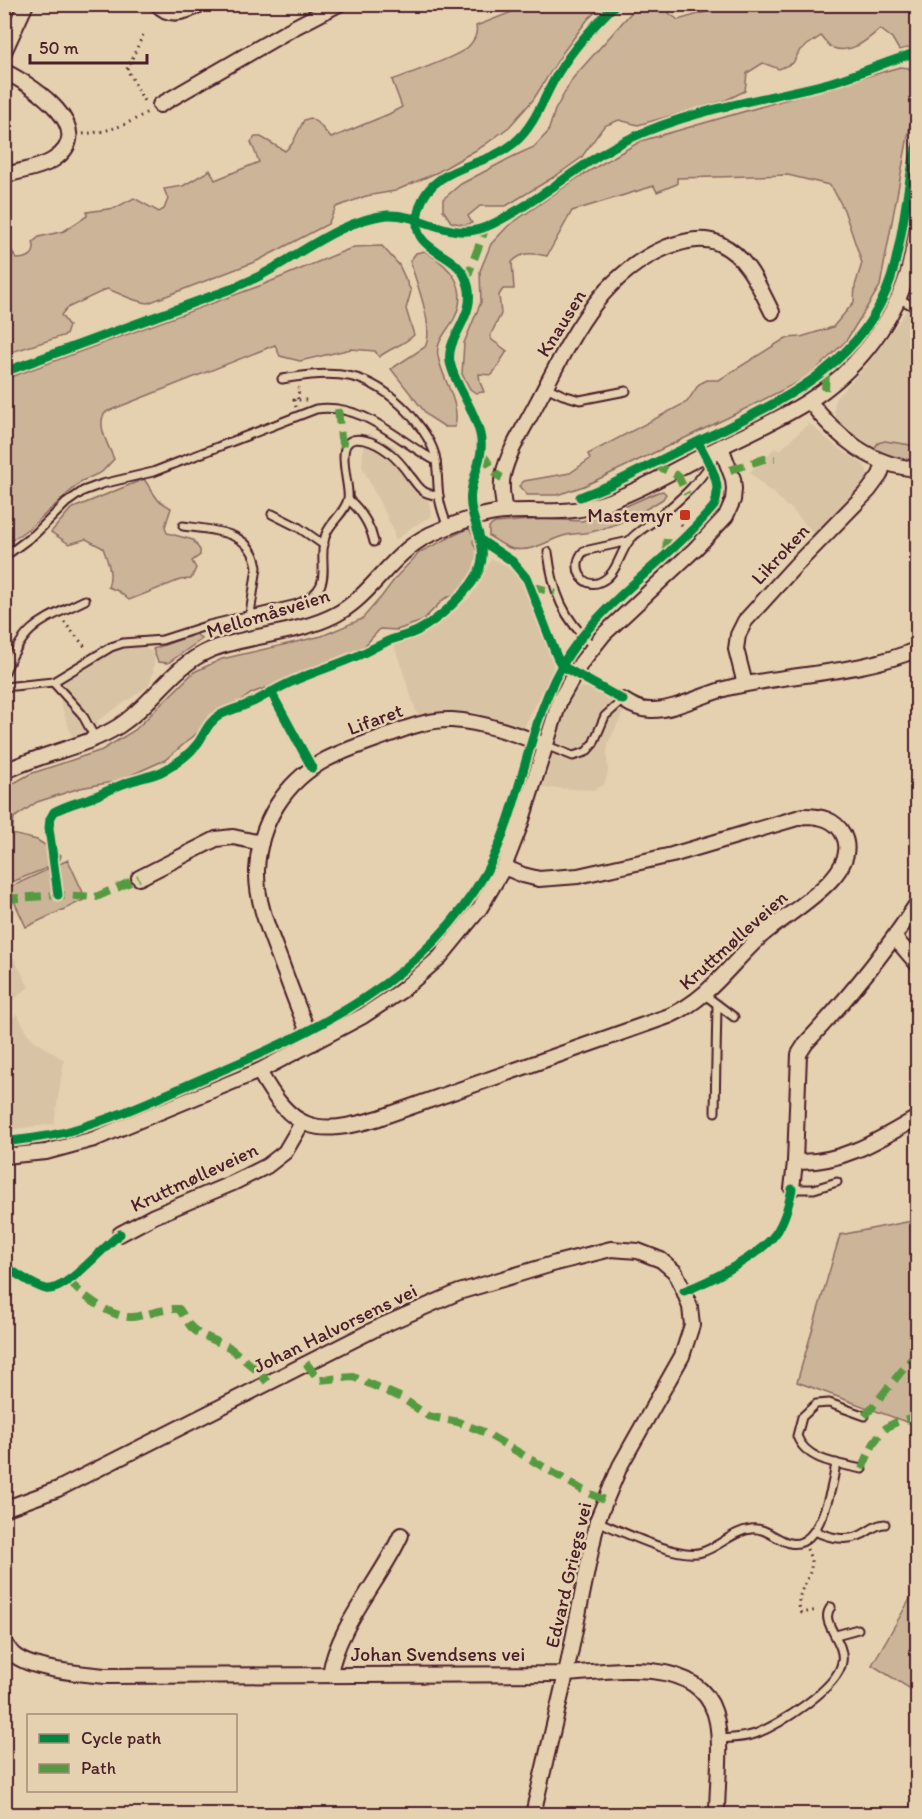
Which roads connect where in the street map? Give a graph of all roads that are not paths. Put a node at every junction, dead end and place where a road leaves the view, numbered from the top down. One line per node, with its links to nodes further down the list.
1 (26, 4): 5 (street)
2 (157, 4): 3 (street)
3 (201, 4)
4 (339, 4): 7 (street)
5 (4, 52)
6 (4, 71): 8 (street)
7 (160, 105)
8 (4, 176)
9 (918, 221): 10 (street, Mellomåsveien)
10 (898, 297): 11 (lane); 16 (street, Mellomåsveien)
11 (918, 309)
12 (772, 312): 14 (street, Knausen)
13 (282, 379): 18 (lane)
14 (546, 387): 15 (lane); 23 (street, Knausen)
15 (626, 392)
16 (809, 401): 17 (street, Mellomåsveien); 19 (street)
17 (721, 447): 23 (street, Mellomåsveien); 27 (lane); 34 (street)
18 (436, 461): 21 (lane); 31 (lane)
19 (885, 463): 20 (street); 38 (street, Likroken)
20 (918, 469)
21 (439, 496): 22 (lane); 26 (lane)
22 (348, 499): 28 (lane); 29 (lane)
23 (505, 512): 26 (street, Mellomåsveien)
24 (272, 514): 29 (lane)
25 (183, 526): 33 (lane)
26 (448, 527): 41 (street, Mellomåsveien)
27 (629, 541): 27 (lane)
28 (374, 542)
29 (324, 545): 33 (lane)
30 (548, 552): 34 (lane)
31 (4, 557)
32 (85, 600): 36 (lane)
33 (250, 614): 37 (lane)
34 (593, 646): 42 (street)
35 (918, 650): 38 (street)
36 (4, 674)
37 (53, 682): 39 (lane); 41 (lane)
38 (745, 684): 40 (street)
39 (4, 687)
40 (623, 700): 42 (lane)
41 (95, 738): 43 (street, Mellomåsveien)
42 (545, 745): 44 (street, Lifaret); 45 (street)
43 (4, 772)
44 (261, 843): 46 (street); 53 (street, Lifaret)
45 (504, 867): 50 (street, Kruttmølleveien); 53 (street)
46 (139, 878)
47 (918, 902): 48 (street)
48 (895, 938): 49 (street); 59 (street)
49 (918, 965)
50 (705, 994): 51 (lane); 57 (street, Kruttmølleveien)
51 (717, 1005): 52 (lane); 55 (lane)
52 (734, 1017)
53 (313, 1043): 54 (street)
54 (259, 1071): 57 (street, Kruttmølleveien); 58 (street)
55 (715, 1112)
56 (918, 1117): 59 (street)
57 (302, 1123): 62 (street, Kruttmølleveien)
58 (4, 1156)
59 (795, 1162): 61 (street)
60 (837, 1182): 61 (lane)
61 (792, 1189)
62 (120, 1234)
63 (684, 1291): 67 (street, Johan Halvorsens vei); 68 (street, Edvard Griegs vei)
64 (865, 1416): 65 (lane)
65 (836, 1463): 66 (lane); 70 (lane)
66 (862, 1469)
67 (4, 1509)
68 (597, 1521): 70 (lane); 78 (street, Edvard Griegs vei)
69 (885, 1524): 70 (lane)
70 (815, 1531)
71 (401, 1535): 77 (street, Johan Svendsens vei)
72 (831, 1607): 74 (lane)
73 (858, 1629): 74 (lane)
74 (836, 1635): 79 (lane)
75 (4, 1642): 76 (street, Johan Svendsens vei)
76 (9, 1661): 77 (street, Johan Svendsens vei)
77 (330, 1674): 78 (street, Johan Svendsens vei)
78 (566, 1674): 79 (street, Johan Svendsens vei); 80 (street, Edvard Griegs vei)
79 (718, 1739): 81 (street, Johan Svendsens vei)
80 (534, 1815)
81 (717, 1815)

